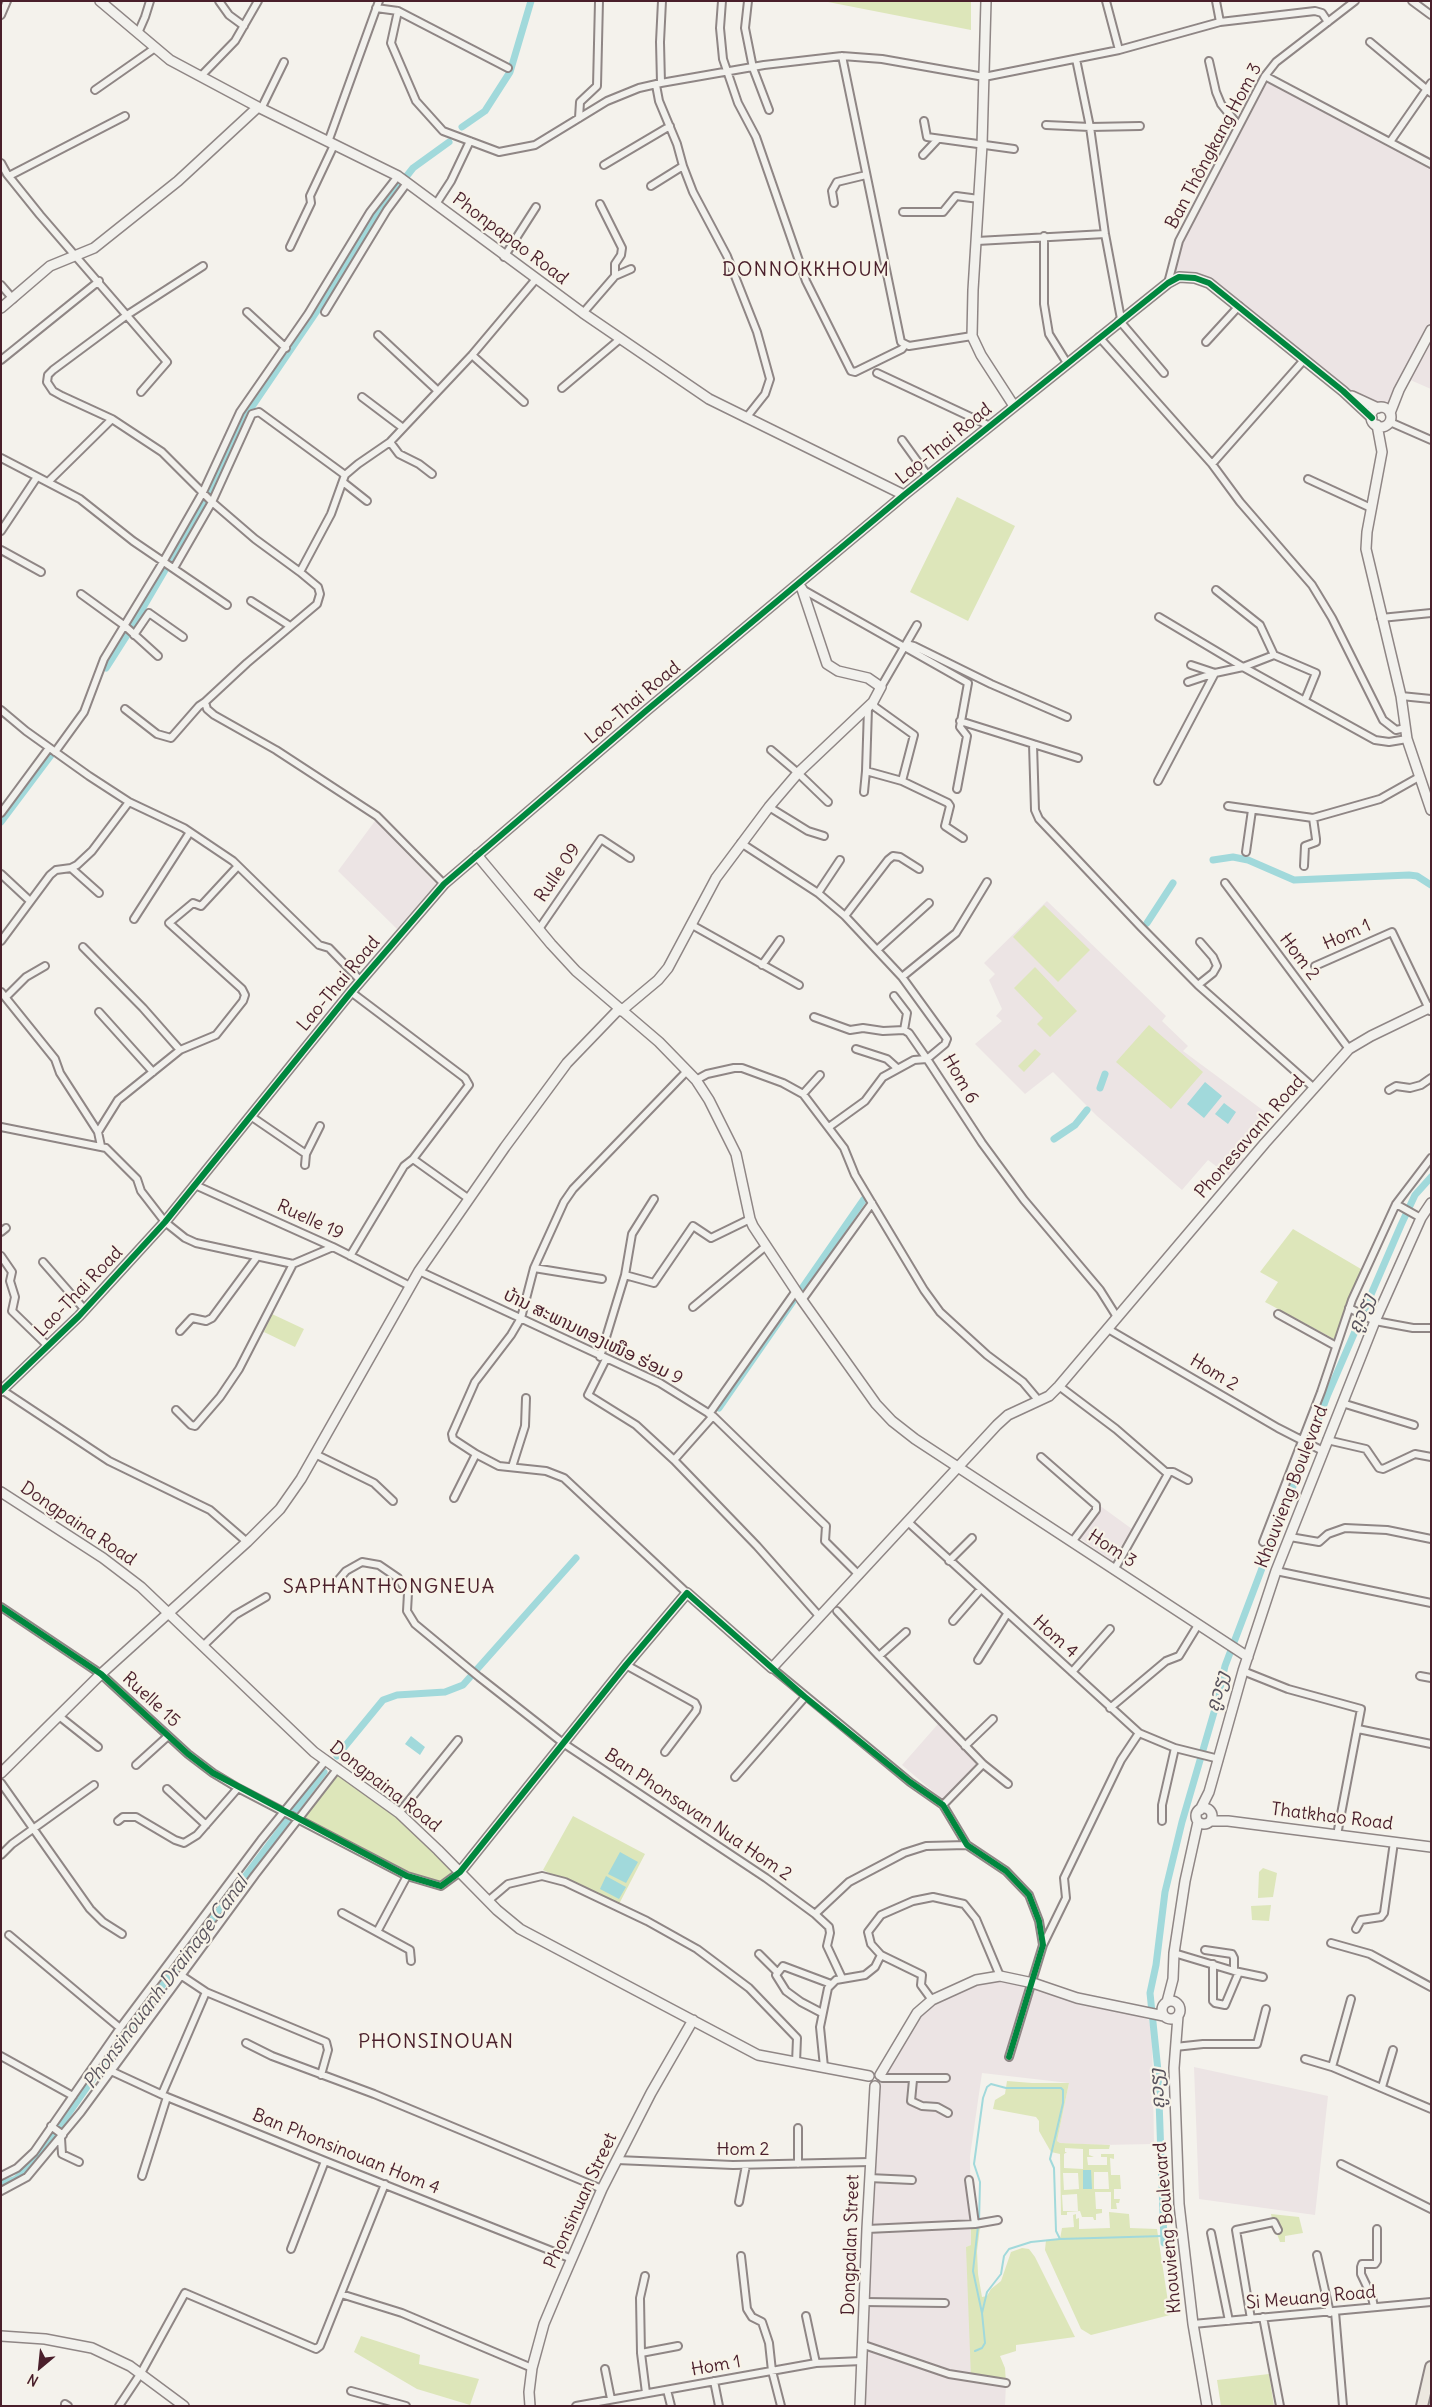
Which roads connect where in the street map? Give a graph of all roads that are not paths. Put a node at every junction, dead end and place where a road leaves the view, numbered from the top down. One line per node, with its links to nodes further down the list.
1 (7, 1): 17 (street)
2 (100, 1): 22 (street, Phonpapao Road)
3 (150, 1): 22 (street)
4 (219, 1): 21 (street)
5 (599, 1): 42 (street)
6 (662, 1): 36 (street)
7 (722, 1): 32 (street)
8 (748, 1): 31 (street)
9 (986, 1): 35 (street)
10 (1106, 1): 25 (street)
11 (1216, 1): 19 (street)
12 (1355, 1): 20 (street, Ban Thôngkang Hom 3)
13 (1412, 1): 18 (street)
14 (256, 2): 21 (street)
15 (377, 5): 16 (street); 52 (street)
16 (398, 11): 30 (street); 50 (street)
17 (1, 15)
18 (1431, 15)
19 (1220, 22): 20 (street); 25 (street)
20 (1328, 22): 34 (street, Ban Thôngkang Hom 3)
21 (244, 26): 33 (street)
22 (138, 33): 24 (street, Phonpapao Road)
23 (1370, 42): 37 (street)
24 (155, 48): 33 (street, Phonpapao Road); 38 (street)
25 (1119, 50): 27 (street)
26 (842, 56): 31 (street); 35 (street); 61 (street)
27 (1076, 59): 35 (street); 48 (street)
28 (1209, 61): 47 (street)
29 (284, 62): 39 (street)
30 (508, 68)
31 (753, 68): 32 (street); 40 (street)
32 (727, 71): 36 (street); 97 (street)
33 (201, 76): 39 (street, Phonpapao Road)
34 (1265, 76): 47 (street, Ban Thôngkang Hom 3); 51 (street)
35 (984, 78): 53 (street)
36 (658, 84): 42 (street); 45 (street)
37 (1429, 89): 51 (street)
38 (95, 90)
39 (259, 108): 52 (street, Phonpapao Road); 74 (street)
40 (769, 110)
41 (125, 116): 60 (street)
42 (579, 118): 50 (street)
43 (924, 121): 49 (street)
44 (1046, 125): 48 (street)
45 (670, 126): 58 (street); 59 (street)
46 (1140, 126): 48 (street)
47 (1240, 126): 81 (street, Ban Thôngkang Hom 3)
48 (1090, 127): 70 (street)
49 (938, 139): 53 (street); 55 (street)
50 (470, 141): 66 (street)
51 (1390, 142): 57 (street)
52 (331, 143): 62 (street, Phonpapao Road); 73 (street)
53 (982, 144): 54 (street); 64 (street)
54 (1014, 148)
55 (924, 155)
56 (1, 163): 60 (street)
57 (1431, 164)
58 (604, 165)
59 (683, 166): 63 (street); 113 (street)
60 (6, 175): 74 (street)
61 (866, 175): 65 (street); 97 (street)
62 (403, 180): 66 (street, Phonpapao Road); 87 (street); 98 (street)
63 (651, 186)
64 (979, 199): 69 (street); 72 (street)
65 (834, 203)
66 (436, 204): 75 (street, Phonpapao Road)
67 (600, 204): 78 (street)
68 (536, 208): 75 (street)
69 (903, 212)
70 (1105, 234): 71 (street); 90 (street)
71 (1044, 236): 72 (street); 102 (street)
72 (977, 241): 93 (street)
73 (290, 247)
74 (75, 254): 80 (street); 83 (street)
75 (504, 257): 79 (street, Phonpapao Road)
76 (203, 266): 89 (street)
77 (631, 269): 78 (street)
78 (615, 276): 88 (street)
79 (536, 279): 88 (street, Phonpapao Road); 99 (street)
80 (99, 281): 89 (street); 100 (street)
81 (1168, 283): 84 (street, Lao-Thai Road); 90 (street, Lao-Thai Road)
82 (1, 285): 83 (street)
83 (13, 299): 85 (street)
84 (1239, 306): 96 (street); 101 (street, Lao-Thai Road)
85 (1, 308)
86 (247, 312): 98 (street)
87 (325, 312)
88 (583, 313): 95 (street, Phonpapao Road)
89 (128, 315): 108 (street); 114 (street)
90 (1120, 320): 94 (street, Lao-Thai Road); 104 (street)
91 (1431, 330): 112 (street)
92 (378, 335): 106 (street)
93 (972, 336): 97 (street); 111 (street)
94 (1099, 337): 102 (street, Lao-Thai Road); 123 (street)
95 (620, 339): 105 (street); 113 (street, Phonpapao Road)
96 (1206, 342)
97 (905, 345)
98 (286, 348): 130 (street)
99 (472, 355): 106 (street); 110 (street)
100 (1, 360)
101 (1303, 361): 107 (street, Lao-Thai Road); 123 (street)
102 (1067, 363): 111 (street, Lao-Thai Road)
103 (877, 373): 116 (street)
104 (1164, 373)
105 (562, 388)
106 (438, 390): 117 (street)
107 (1343, 391): 112 (street, Lao-Thai Road); 115 (street, Lao-Thai Road)
108 (140, 392)
109 (362, 396): 117 (street)
110 (524, 402)
111 (1014, 406): 116 (street, Lao-Thai Road)
112 (1386, 415): 115 (street); 115 (street); 119 (street); 121 (street)
113 (746, 418): 131 (street, Phonpapao Road)
114 (112, 419): 129 (street); 130 (street)
115 (1374, 421): 121 (street)
116 (990, 426): 125 (street, Lao-Thai Road)
117 (403, 428): 120 (street)
118 (902, 440): 125 (street)
119 (1431, 440)
120 (390, 442): 124 (street); 127 (street)
121 (1382, 452): 134 (street)
122 (1, 458): 126 (street)
123 (1212, 464): 171 (street)
124 (432, 474)
125 (928, 476): 131 (street, Lao-Thai Road)
126 (37, 477): 129 (street); 135 (street)
127 (344, 478): 132 (street); 133 (street); 140 (street)
128 (1308, 479): 134 (street)
129 (48, 482): 137 (street)
130 (202, 492): 133 (street); 137 (street)
131 (904, 495): 141 (street, Lao-Thai Road)
132 (367, 501)
133 (212, 502): 138 (street); 140 (street)
134 (1371, 508): 148 (street)
135 (1, 531)
136 (1, 550): 139 (street)
137 (163, 562): 138 (street); 150 (street)
138 (174, 568): 145 (street)
139 (41, 572)
140 (300, 572): 151 (street)
141 (800, 587): 154 (street); 161 (street); 197 (street, Lao-Thai Road)
142 (1216, 590): 155 (street)
143 (81, 594): 150 (street)
144 (251, 601): 151 (street)
145 (227, 605)
146 (1431, 613): 148 (street)
147 (1159, 617): 158 (street)
148 (1381, 618): 162 (street)
149 (917, 625): 154 (street)
150 (125, 626): 152 (street); 174 (street)
151 (290, 626): 165 (street)
152 (134, 635): 153 (street); 156 (street)
153 (183, 638)
154 (903, 648): 161 (street); 169 (street); 170 (street)
155 (1274, 655): 158 (street); 164 (street)
156 (158, 656)
157 (1191, 665): 159 (street)
158 (1243, 666): 159 (street); 164 (street)
159 (1214, 673): 160 (street); 181 (street)
160 (1188, 682)
161 (881, 687): 166 (street)
162 (1401, 696): 163 (street); 171 (street)
163 (1431, 698)
164 (1305, 700): 172 (street)
165 (205, 702): 167 (street); 207 (street)
166 (870, 705): 177 (street); 178 (street); 180 (street)
167 (125, 709)
168 (1, 710): 174 (street)
169 (1067, 718)
170 (960, 721): 173 (street); 182 (street)
171 (1406, 728): 172 (street)
172 (1407, 739): 179 (street)
173 (1033, 744): 176 (street); 227 (street)
174 (52, 750): 184 (street); 190 (street)
175 (771, 750): 178 (street)
176 (1078, 758)
177 (866, 771): 180 (street); 183 (street)
178 (798, 773): 185 (street); 187 (street)
179 (1419, 777): 189 (street); 191 (street)
180 (902, 781): 194 (street)
181 (1158, 781)
182 (957, 789)
183 (864, 792)
184 (129, 802): 192 (street); 202 (street)
185 (828, 802)
186 (1228, 806): 188 (street)
187 (769, 807): 193 (street); 195 (street)
188 (1252, 810): 191 (street); 196 (street)
189 (1431, 810)
190 (1, 813)
191 (1314, 818): 201 (street)
192 (190, 832): 200 (street); 213 (street)
193 (824, 836)
194 (963, 838)
195 (741, 843): 209 (street, Hom 6); 214 (street)
196 (1246, 852)
197 (477, 854): 207 (street, Lao-Thai Road); 215 (street, Hom 3)
198 (630, 858): 215 (street, Rulle 09)
199 (840, 860): 209 (street)
200 (238, 866): 225 (street); 238 (street)
201 (1304, 866)
202 (71, 868): 208 (street); 210 (street)
203 (919, 869): 212 (street)
204 (1, 874): 210 (street)
205 (987, 882): 224 (street)
206 (1225, 883): 237 (street, Hom 2)
207 (444, 884): 225 (street, Lao-Thai Road)
208 (99, 892)
209 (818, 893): 212 (street, Hom 6)
210 (30, 901): 217 (street)
211 (929, 903): 220 (street)
212 (846, 916): 220 (street, Hom 6)
213 (134, 919)
214 (692, 925): 221 (street); 232 (street)
215 (539, 929): 232 (street, Hom 3)
216 (780, 940): 221 (street)
217 (1, 941)
218 (1200, 942): 227 (street)
219 (82, 947): 238 (street)
220 (877, 950): 224 (street, Hom 6)
221 (762, 965): 226 (street)
222 (45, 966): 229 (street)
223 (1315, 966): 231 (street, Hom 1)
224 (902, 977): 239 (street, Hom 6)
225 (361, 981): 228 (street, Lao-Thai Road)
226 (799, 985)
227 (1198, 985): 246 (street)
228 (351, 992): 249 (street, Lao-Thai Road); 257 (street)
229 (4, 994): 253 (street)
230 (894, 996): 235 (street)
231 (1430, 1009): 237 (street, Phonesavanh Road)
232 (620, 1010): 241 (street, Hom 3); 260 (street)
233 (99, 1012): 242 (street)
234 (814, 1017): 235 (street)
235 (904, 1030): 239 (street)
236 (856, 1048): 240 (street)
237 (1349, 1049): 246 (street, Phonesavanh Road)
238 (180, 1050): 242 (street)
239 (927, 1059): 240 (street); 286 (street, Hom 6)
240 (897, 1068): 252 (street)
241 (687, 1070): 245 (street, Hom 3); 275 (street)
242 (153, 1072): 253 (street)
243 (820, 1075): 248 (street)
244 (1431, 1078): 247 (street)
245 (696, 1080): 248 (street); 266 (street, Hom 3)
246 (1314, 1088): 286 (street, Phonesavanh Road)
247 (1389, 1090)
248 (803, 1094): 252 (street)
249 (252, 1117): 255 (street); 259 (street, Lao-Thai Road)
250 (320, 1126): 255 (street)
251 (1, 1127): 254 (street)
252 (829, 1127): 262 (street)
253 (98, 1132): 254 (street)
254 (101, 1146): 267 (street)
255 (306, 1154): 258 (street)
256 (1431, 1158): 263 (street)
257 (413, 1159): 260 (street); 271 (street)
258 (305, 1165)
259 (195, 1185): 267 (street, Lao-Thai Road); 269 (street, Ruelle 19)
260 (469, 1199): 276 (street)
261 (654, 1199): 277 (street)
262 (872, 1203): 281 (street); 298 (street)
263 (1397, 1204): 265 (street); 283 (street)
264 (1430, 1207): 265 (street, Khouvieng Boulevard)
265 (1418, 1216): 288 (street, Khouvieng Boulevard)
266 (750, 1219): 268 (street, Hom 3); 277 (street)
267 (165, 1222): 272 (street); 284 (street, Lao-Thai Road)
268 (766, 1246): 280 (street, Hom 3); 282 (street)
269 (333, 1247): 271 (street, Ruelle 19); 274 (street)
270 (1, 1256): 292 (street)
271 (350, 1256): 279 (street, Ruelle 19)
272 (257, 1257): 274 (street); 291 (street)
273 (44, 1262): 284 (street)
274 (293, 1264): 300 (street)
275 (534, 1268): 278 (street); 287 (street)
276 (419, 1271): 279 (street); 287 (street, ບ້ານ ສະພານທອງເໜືອ ຮ່ອມ 9)
277 (625, 1275): 294 (street)
278 (602, 1279)
279 (410, 1286): 306 (street)
280 (796, 1291): 281 (street, Hom 3); 301 (street)
281 (802, 1300): 312 (street, Hom 3)
282 (693, 1307)
283 (1350, 1309): 288 (street); 293 (street)
284 (85, 1310): 292 (street, Lao-Thai Road)
285 (1278, 1314): 293 (street)
286 (1118, 1317): 290 (street, Phonesavanh Road)
287 (521, 1318): 294 (street, ບ້ານ ສະພານທອງເໜືອ ຮ່ອມ 9); 307 (street)
288 (1372, 1319): 289 (street); 299 (street, Khouvieng Boulevard)
289 (1431, 1328)
290 (1108, 1329): 295 (street, Phonesavanh Road); 303 (street, Hom 2)
291 (180, 1331)
292 (48, 1346): 296 (street, Lao-Thai Road)
293 (1336, 1346): 303 (street)
294 (603, 1358): 301 (street, ບ້ານ ສະພານທອງເໜືອ ຮ່ອມ 9); 310 (street)
295 (1059, 1386): 298 (street, Phonesavanh Road); 313 (street)
296 (2, 1390): 322 (street)
297 (526, 1398): 311 (street)
298 (1039, 1401): 312 (street, Phonesavanh Road)
299 (1342, 1403): 302 (street); 304 (street, Khouvieng Boulevard)
300 (176, 1410)
301 (711, 1415): 310 (street); 328 (street, ບ້ານ ສະພານທອງເໜືອ ຮ່ອມ 9)
302 (1414, 1424)
303 (1304, 1440): 305 (street, Hom 2); 324 (street)
304 (1327, 1440): 305 (street, Khouvieng Boulevard); 309 (street)
305 (1321, 1450): 319 (street, Khouvieng Boulevard)
306 (315, 1454): 317 (street); 322 (street)
307 (476, 1454): 311 (street); 316 (street)
308 (1041, 1457): 323 (street)
309 (1431, 1457)
310 (674, 1460): 338 (street)
311 (512, 1467): 331 (street)
312 (958, 1467): 318 (street, Phonesavanh Road); 323 (street, Hom 3)
313 (1166, 1472): 314 (street); 326 (street)
314 (1188, 1480)
315 (1, 1492): 336 (street, Dongpaina Road)
316 (454, 1498)
317 (393, 1501)
318 (908, 1522): 325 (street, Hom 4); 328 (street, Phonesavanh Road)
319 (1290, 1537): 321 (street); 327 (street, Khouvieng Boulevard)
320 (972, 1538): 325 (street)
321 (1431, 1539)
322 (247, 1542): 336 (street)
323 (1072, 1542): 326 (street, Hom 3)
324 (1263, 1542)
325 (949, 1561): 330 (street, Hom 4)
326 (1114, 1570): 340 (street, Hom 3)
327 (1276, 1571): 333 (street); 344 (street, Khouvieng Boulevard)
328 (859, 1575): 338 (street, Phonesavanh Road)
329 (335, 1584): 362 (street, Ban Phonsavan Nua Hom 2)
330 (980, 1590): 337 (street, Hom 4); 339 (street)
331 (688, 1593): 347 (street); 348 (street)
332 (266, 1597): 343 (street)
333 (1431, 1603)
334 (1, 1607): 351 (street, Ruelle 15)
335 (836, 1611): 345 (street)
336 (170, 1613): 343 (street, Dongpaina Road); 351 (street)
337 (1006, 1614): 346 (street); 350 (street, Hom 4)
338 (820, 1618): 348 (street, Phonesavanh Road)
339 (953, 1622)
340 (1198, 1626): 344 (street, Hom 3); 355 (street)
341 (1110, 1629): 350 (street)
342 (906, 1632): 345 (street)
343 (204, 1645): 369 (street, Dongpaina Road)
344 (1245, 1655): 349 (street, Khouvieng Boulevard)
345 (879, 1656): 364 (street)
346 (978, 1660)
347 (626, 1665): 362 (street); 367 (street)
348 (772, 1668): 354 (street)
349 (1243, 1671): 358 (street); 368 (street, Khouvieng Boulevard)
350 (1072, 1672): 355 (street, Hom 4)
351 (101, 1674): 356 (street); 360 (street, Ruelle 15)
352 (1420, 1676): 353 (street)
353 (1431, 1678)
354 (805, 1697): 374 (street); 381 (street)
355 (1110, 1708): 359 (street, Hom 4)
356 (59, 1716): 365 (street); 373 (street)
357 (993, 1719): 364 (street)
358 (1358, 1728): 363 (street); 392 (street)
359 (1139, 1733): 366 (street, Hom 4); 408 (street)
360 (168, 1736): 371 (street); 378 (street, Ruelle 15)
361 (458, 1740): 384 (street)
362 (563, 1743): 398 (street); 402 (street, Ban Phonsavan Nua Hom 2)
363 (1431, 1744)
364 (965, 1746): 370 (street)
365 (98, 1747)
366 (1175, 1748): 368 (street, Hom 4); 388 (street)
367 (665, 1752)
368 (1216, 1758): 380 (street, Khouvieng Boulevard)
369 (326, 1760): 372 (street, Dongpaina Road); 382 (street)
370 (983, 1764): 376 (street); 381 (street)
371 (136, 1766)
372 (340, 1770): 384 (street, Dongpaina Road); 386 (street)
373 (1, 1773)
374 (735, 1776)
375 (1, 1783): 391 (street)
376 (1008, 1784)
377 (94, 1785): 391 (street)
378 (238, 1788): 382 (street, Ruelle 15); 390 (street)
379 (167, 1789): 390 (street)
380 (1209, 1792): 383 (street, Khouvieng Boulevard); 385 (street, Khouvieng Boulevard)
381 (944, 1806): 394 (street)
382 (284, 1810): 386 (street, Ruelle 15); 434 (street)
383 (1200, 1810): 385 (street); 389 (street, Khouvieng Boulevard)
384 (398, 1813): 398 (street, Dongpaina Road)
385 (1210, 1817): 389 (street); 392 (street, Thatkhao Road); 396 (street)
386 (299, 1819): 399 (street, Ruelle 15); 417 (street)
387 (118, 1820): 390 (street)
388 (1162, 1821)
389 (1198, 1822): 396 (street)
390 (206, 1825)
391 (34, 1828): 397 (street); 405 (street)
392 (1337, 1835): 393 (street, Thatkhao Road)
393 (1394, 1842): 395 (street, Thatkhao Road); 403 (street)
394 (967, 1845): 402 (street); 408 (street)
395 (1431, 1847)
396 (1192, 1848): 410 (street)
397 (1, 1856)
398 (460, 1872): 399 (street, Ruelle 15); 400 (street, Dongpaina Road)
399 (407, 1876): 404 (street)
400 (488, 1901): 433 (street, Dongpaina Road); 441 (street)
401 (342, 1913): 404 (street)
402 (815, 1914): 420 (street, Ban Phonsavan Nua Hom 2)
403 (1356, 1929)
404 (377, 1932): 413 (street)
405 (122, 1934)
406 (9, 1935): 434 (street)
407 (1331, 1943): 424 (street)
408 (1044, 1945): 422 (street)
409 (1204, 1950): 416 (street)
410 (1174, 1953): 414 (street); 421 (street)
411 (759, 1954): 415 (street)
412 (881, 1955): 418 (street); 420 (street); 427 (street)
413 (411, 1961)
414 (1213, 1964): 416 (street); 416 (street)
415 (777, 1972): 423 (street); 431 (street)
416 (1236, 1972): 419 (street)
417 (182, 1976): 425 (street); 444 (street)
418 (1000, 1976): 422 (street, Dongpalan Street); 427 (street, Dongpalan Street)
419 (1263, 1976)
420 (842, 1978): 423 (street)
421 (1173, 1979): 428 (street); 430 (street)
422 (1033, 1983): 430 (street, Dongpalan Street); 439 (street)
423 (831, 1984): 431 (street)
424 (1431, 1987)
425 (206, 1992): 445 (street); 450 (street)
426 (1351, 1999): 443 (street)
427 (932, 2000): 447 (street, Dongpalan Street)
428 (1179, 2006): 430 (street, Dongpalan Street); 432 (street, Khouvieng Boulevard)
429 (1266, 2008): 436 (street)
430 (1163, 2011): 432 (street); 436 (street, Khouvieng Boulevard)
431 (822, 2014): 442 (street)
432 (1178, 2016): 436 (street, Khouvieng Boulevard)
433 (693, 2020): 441 (street, Dongpaina Road); 457 (street, Phonsinuan Street)
434 (120, 2028): 451 (street)
435 (246, 2043): 445 (street)
436 (1175, 2047): 495 (street, Khouvieng Boulevard)
437 (1393, 2050): 449 (street)
438 (1, 2056): 451 (street)
439 (1008, 2056)
440 (1305, 2059): 443 (street)
441 (796, 2063): 442 (street, Dongpaina Road)
442 (824, 2067): 447 (street, Dongpaina Road)
443 (1332, 2067): 449 (street)
444 (111, 2071): 450 (street, Ban Phonsinouan Hom 4); 456 (street)
445 (321, 2075): 470 (street)
446 (946, 2078): 448 (street)
447 (879, 2080): 448 (street); 460 (street, Dongpalan Street)
448 (913, 2080): 453 (street)
449 (1382, 2087): 452 (street)
450 (164, 2095): 458 (street, Ban Phonsinouan Hom 4); 465 (street)
451 (73, 2096): 454 (street)
452 (1431, 2110)
453 (948, 2113)
454 (51, 2126): 456 (street); 464 (street)
455 (798, 2128): 461 (street)
456 (61, 2136): 459 (street); 471 (street)
457 (617, 2160): 463 (street, Hom 2); 470 (street, Phonsinuan Street)
458 (325, 2161): 469 (street, Ban Phonsinouan Hom 4); 480 (street)
459 (79, 2162)
460 (870, 2162): 461 (street, Hom 2); 466 (street, Dongpalan Street)
461 (798, 2164): 463 (street, Hom 2)
462 (1341, 2164): 473 (street)
463 (746, 2165): 472 (street)
464 (1, 2176)
465 (142, 2176)
466 (869, 2178): 467 (street); 476 (street, Dongpalan Street)
467 (912, 2180)
468 (969, 2180): 475 (street)
469 (385, 2184): 483 (street, Ban Phonsinouan Hom 4); 485 (street)
470 (602, 2189): 483 (street, Phonsinuan Street)
471 (1, 2191)
472 (739, 2202)
473 (1431, 2209)
474 (998, 2220): 475 (street)
475 (971, 2224): 476 (street)
476 (867, 2229): 486 (street, Dongpalan Street)
477 (1377, 2229): 489 (street)
478 (1278, 2230): 493 (street)
479 (1211, 2233): 494 (street)
480 (291, 2250)
481 (1317, 2255): 490 (street)
482 (741, 2256): 505 (street)
483 (572, 2259): 503 (street, Phonsinuan Street)
484 (645, 2276): 499 (street)
485 (341, 2294): 503 (street); 506 (street)
486 (864, 2302): 488 (street); 497 (street, Dongpalan Street)
487 (1431, 2302): 489 (street, Si Meuang Road)
488 (945, 2303)
489 (1374, 2307): 490 (street, Si Meuang Road)
490 (1332, 2313): 492 (street, Si Meuang Road); 525 (street)
491 (806, 2316): 501 (street)
492 (1263, 2317): 493 (street, Si Meuang Road); 524 (street)
493 (1251, 2319): 494 (street, Si Meuang Road)
494 (1229, 2321): 495 (street, Si Meuang Road)
495 (1194, 2324): 523 (street, Khouvieng Boulevard)
496 (1, 2336): 506 (street)
497 (864, 2345): 500 (street, Dongpalan Street); 508 (street)
498 (678, 2346): 499 (street)
499 (641, 2354): 511 (street)
500 (862, 2361): 501 (street, Hom 1); 522 (street, Dongpalan Street)
501 (816, 2364): 505 (street, Hom 1)
502 (1431, 2367): 512 (main road)
503 (532, 2368): 517 (street, Phonsinuan Street)
504 (605, 2369): 513 (street)
505 (772, 2371): 507 (street, Hom 1); 521 (street)
506 (141, 2373): 514 (street); 515 (street)
507 (714, 2382): 509 (street, Hom 1); 520 (street)
508 (1006, 2383)
509 (667, 2390): 511 (street, Hom 1); 519 (street)
510 (351, 2391): 516 (street)
511 (646, 2393): 513 (street, Hom 1)
512 (1427, 2395): 526 (main road)
513 (611, 2399): 518 (street, Hom 1)
514 (119, 2406)
515 (184, 2406)
516 (406, 2406)
517 (530, 2406)
518 (576, 2406)
519 (671, 2406)
520 (719, 2406)
521 (781, 2406)
522 (860, 2406)
523 (1208, 2406)
524 (1280, 2406)
525 (1342, 2406)
526 (1422, 2406)

